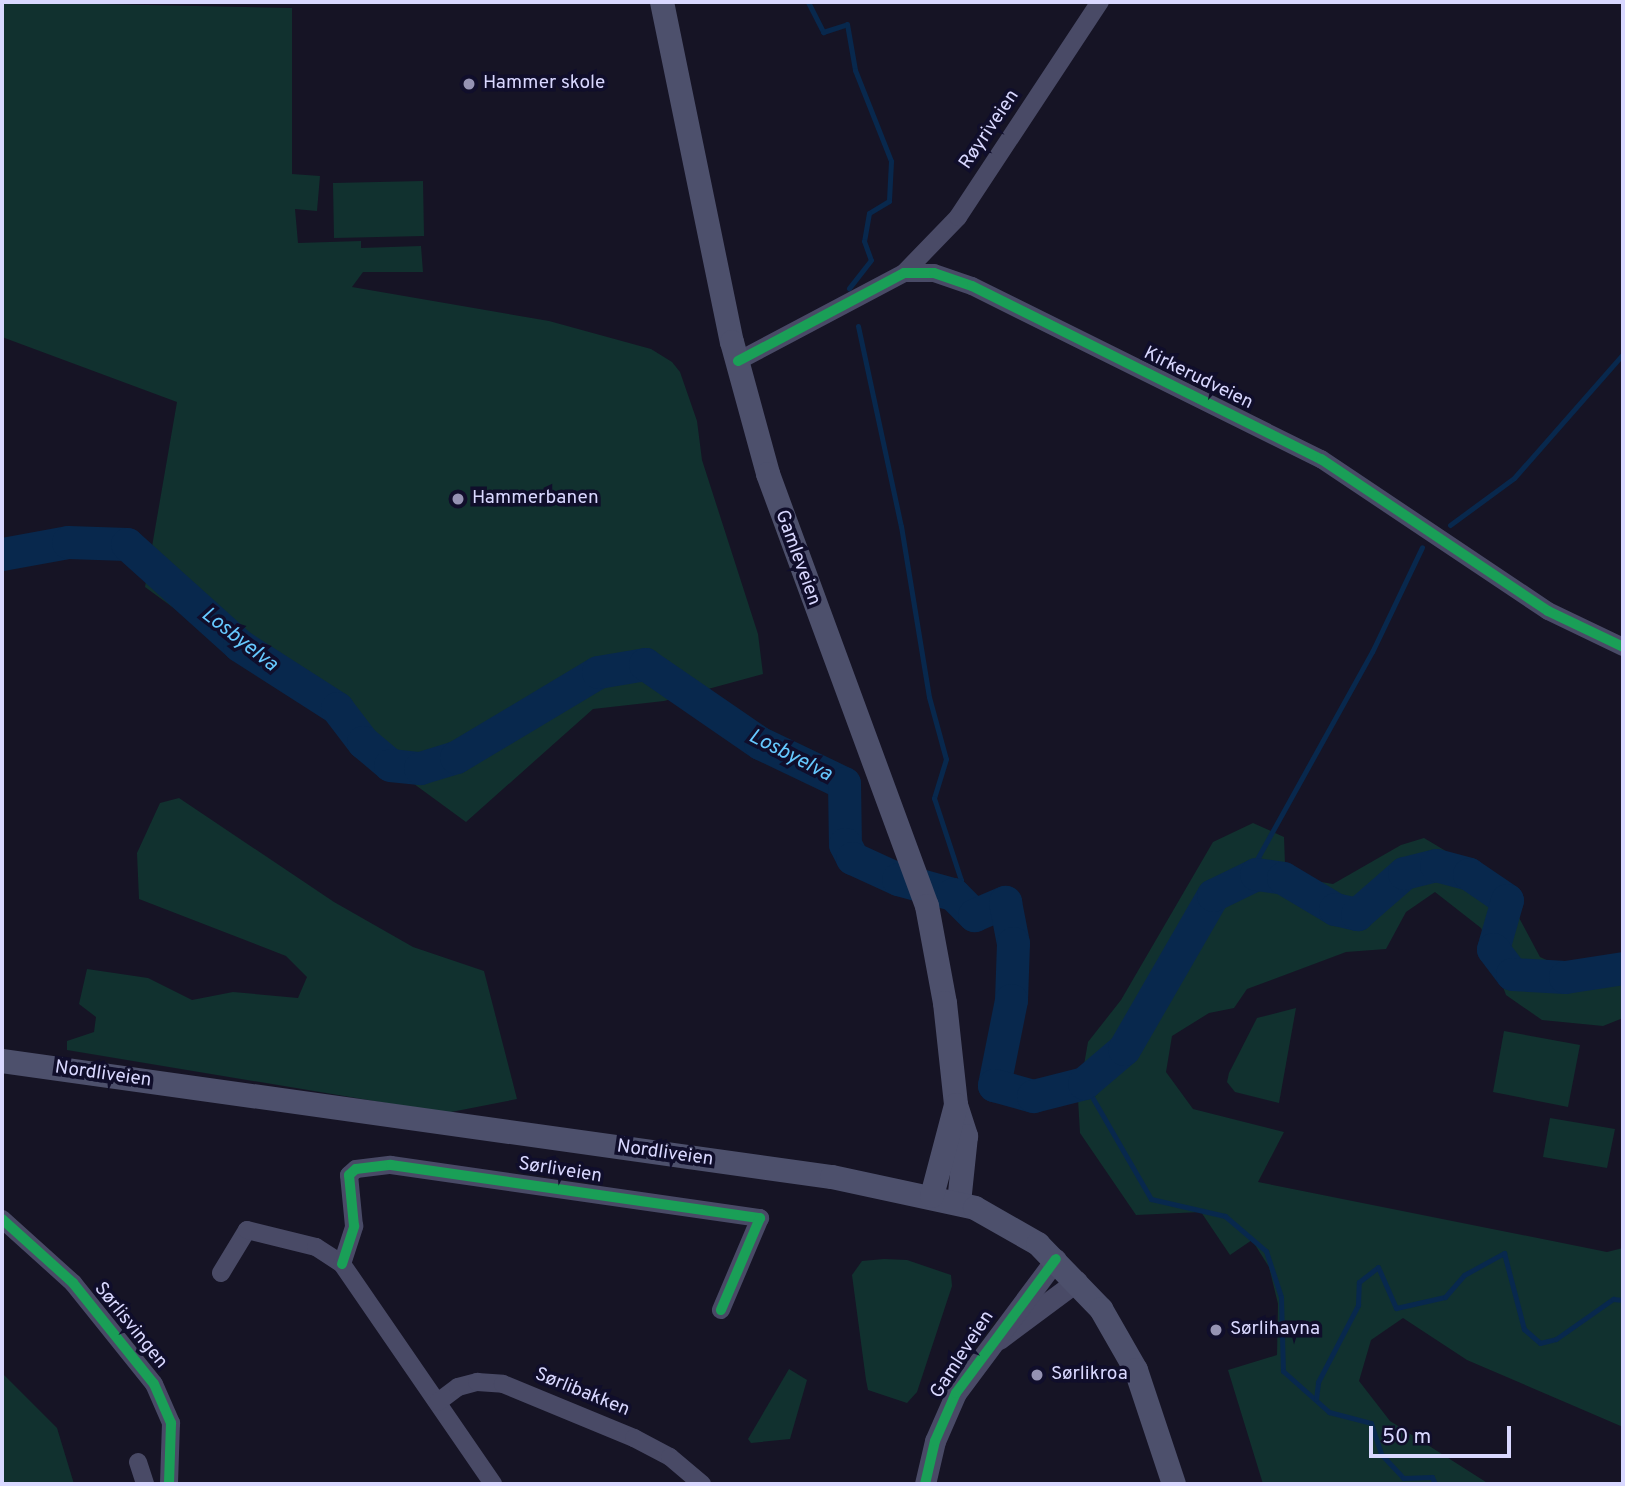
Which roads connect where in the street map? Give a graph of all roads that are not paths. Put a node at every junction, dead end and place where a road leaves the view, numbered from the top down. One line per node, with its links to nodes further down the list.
1 (662, 2): 4 (main road, Gamleveien)
2 (1100, 2): 3 (street, Røyriveien)
3 (904, 273): 4 (street); 5 (street, Kirkerudveien)
4 (738, 361): 7 (main road, Gamleveien)
5 (1623, 647)
6 (2, 1061): 8 (main road, Nordliveien)
7 (956, 1105): 8 (main road, Gamleveien); 9 (main road, Gamleveien)
8 (932, 1196): 9 (main road, Nordliveien)
9 (959, 1202): 11 (main road, Nordliveien)
10 (2, 1219): 20 (street, Sørlisvingen)
11 (1056, 1259): 14 (main road, Nordliveien); 16 (street, Gamleveien)
12 (342, 1264): 13 (street); 15 (street, Sørliveien); 17 (street)
13 (221, 1273)
14 (1077, 1281): 16 (street, Gamleveien); 24 (main road, Nordliveien)
15 (721, 1310)
16 (994, 1342): 23 (street, Gamleveien)
17 (438, 1402): 21 (street); 22 (street, Sørlibakken)
18 (138, 1462): 19 (street)
19 (145, 1484)
20 (169, 1484)
21 (493, 1484)
22 (702, 1484)
23 (925, 1484)
24 (1174, 1484)

